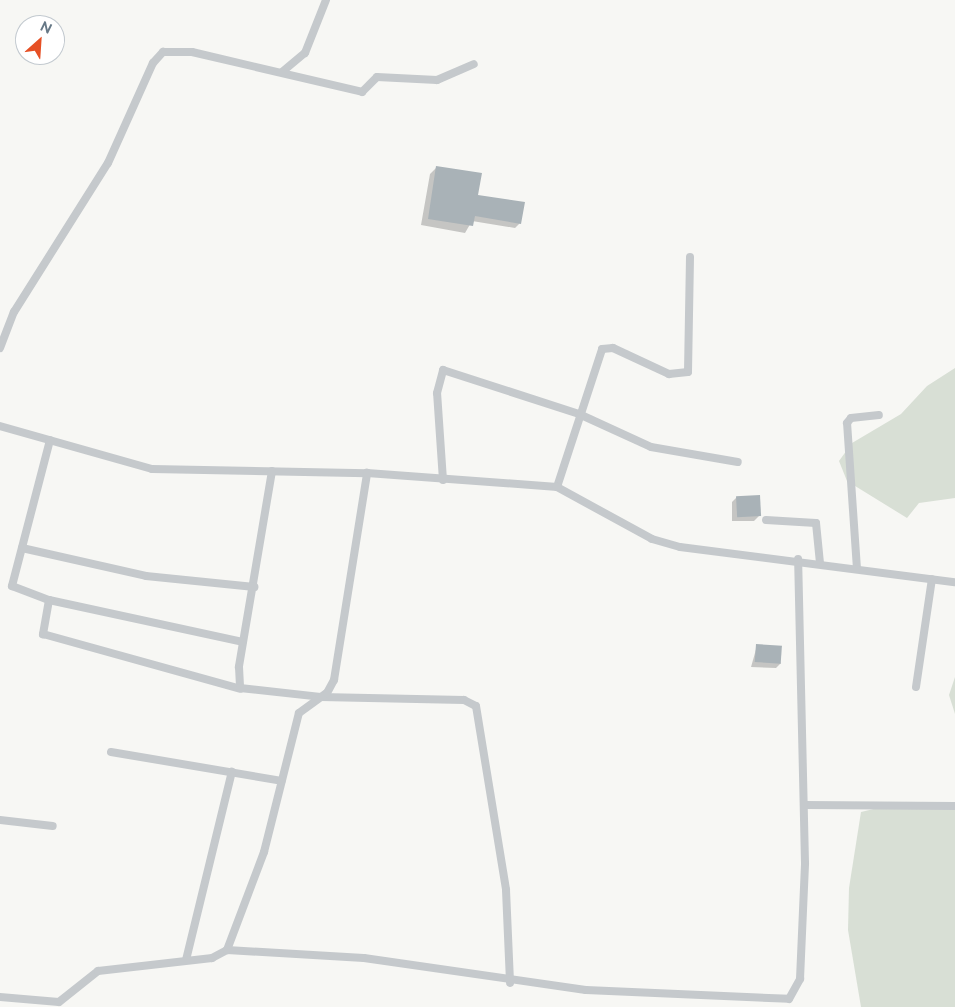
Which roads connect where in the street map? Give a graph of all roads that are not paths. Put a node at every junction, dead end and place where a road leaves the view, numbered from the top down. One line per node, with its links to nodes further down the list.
1 (326, 0): 3 (street)
2 (474, 64): 3 (street)
3 (282, 72): 5 (street)
4 (690, 257): 6 (street)
5 (0, 348)
6 (579, 414): 10 (street); 13 (street); 14 (street)
7 (878, 415): 19 (street)
8 (0, 426): 9 (street)
9 (50, 440): 11 (street); 16 (street)
10 (738, 462)
11 (272, 470): 12 (street); 22 (street)
12 (367, 473): 13 (street); 27 (street)
13 (443, 480): 14 (street)
14 (557, 486): 17 (street)
15 (766, 520): 18 (street)
16 (22, 548): 22 (street); 23 (street)
17 (798, 560): 18 (street); 31 (street)
18 (820, 562): 19 (street)
19 (857, 569): 20 (street)
20 (932, 579): 21 (street); 25 (street)
21 (955, 582)
22 (254, 587): 24 (street)
23 (49, 600): 24 (street); 26 (street)
24 (244, 642): 26 (street)
25 (916, 687)
26 (242, 689): 27 (street)
27 (321, 697): 30 (street); 37 (street)
28 (111, 752): 29 (street)
29 (232, 772): 30 (street); 36 (street)
30 (282, 781): 35 (street)
31 (804, 805): 32 (street); 37 (street)
32 (955, 806)
33 (0, 820): 34 (street)
34 (53, 826)
35 (227, 950): 36 (street); 37 (street)
36 (186, 960): 39 (street)
37 (510, 982)
38 (0, 997): 39 (street)
39 (57, 1004)

